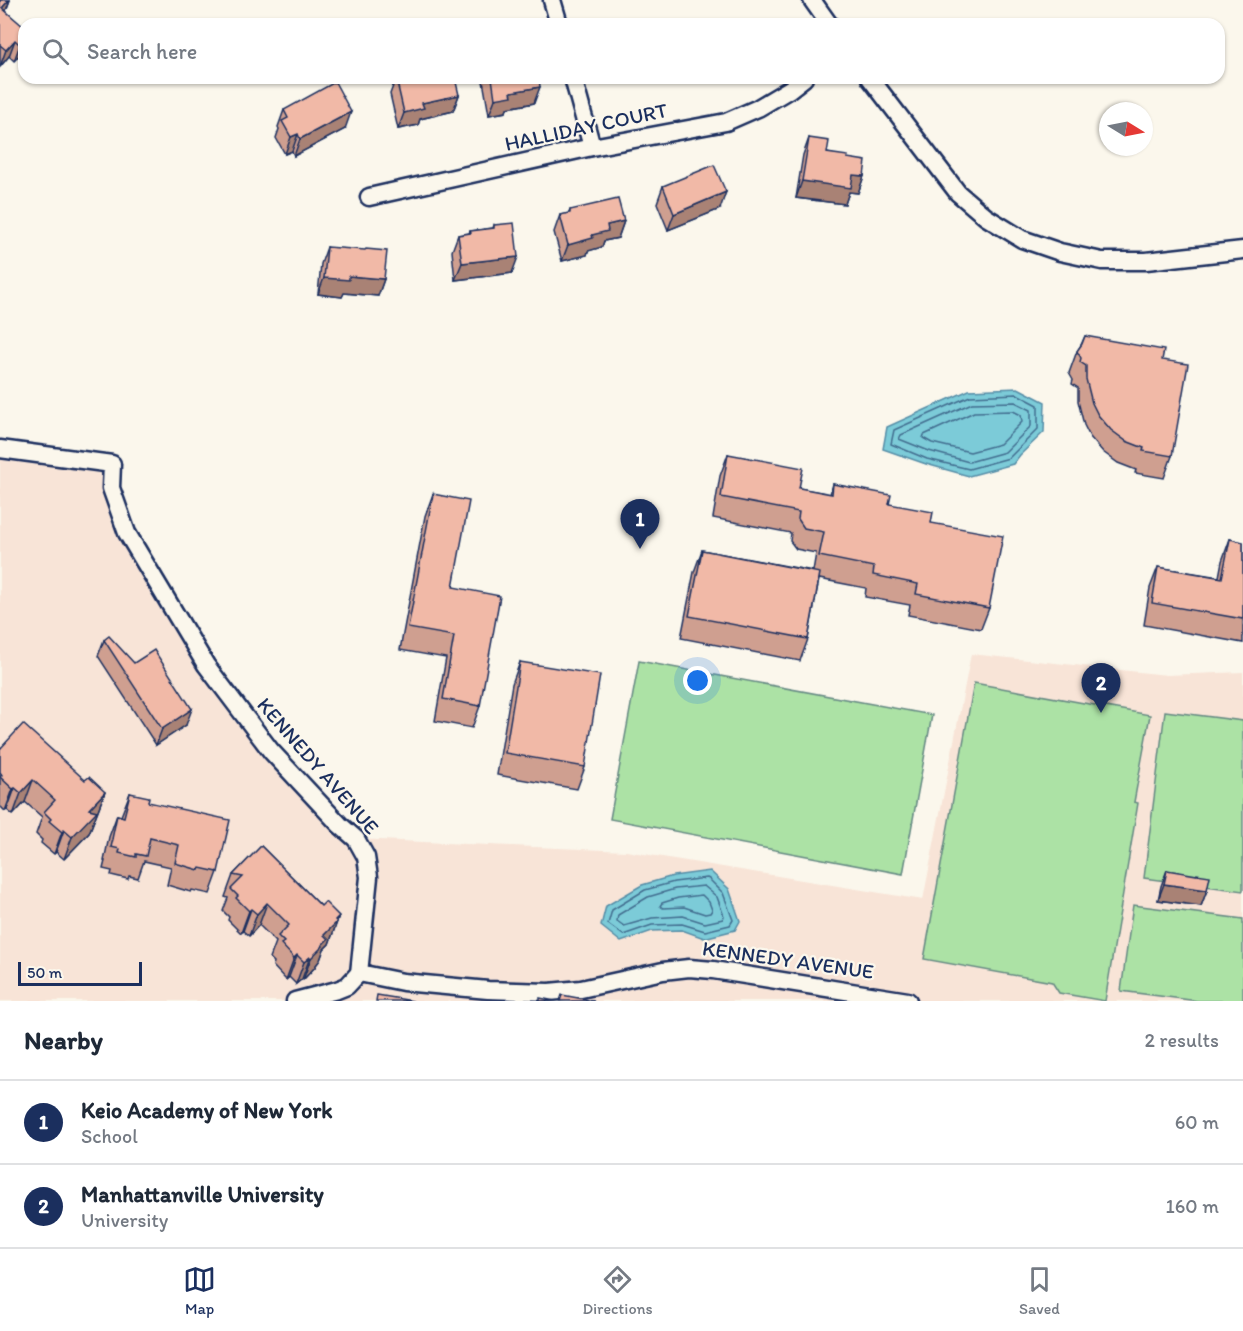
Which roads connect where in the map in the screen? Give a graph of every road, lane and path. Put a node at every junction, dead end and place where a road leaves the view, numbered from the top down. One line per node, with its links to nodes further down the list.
1 (552, 0): 3 (street)
2 (812, 0): 4 (street)
3 (557, 18)
4 (825, 18)
5 (575, 84): 8 (street)
6 (796, 84): 8 (street, HALLIDAY COURT)
7 (875, 84): 10 (street)
8 (592, 147): 9 (street, HALLIDAY COURT)
9 (369, 196)
10 (1243, 250)
11 (0, 450): 12 (street, KENNEDY AVENUE)
12 (359, 973): 13 (street); 14 (street, KENNEDY AVENUE)
13 (295, 1001)
14 (908, 1001)

